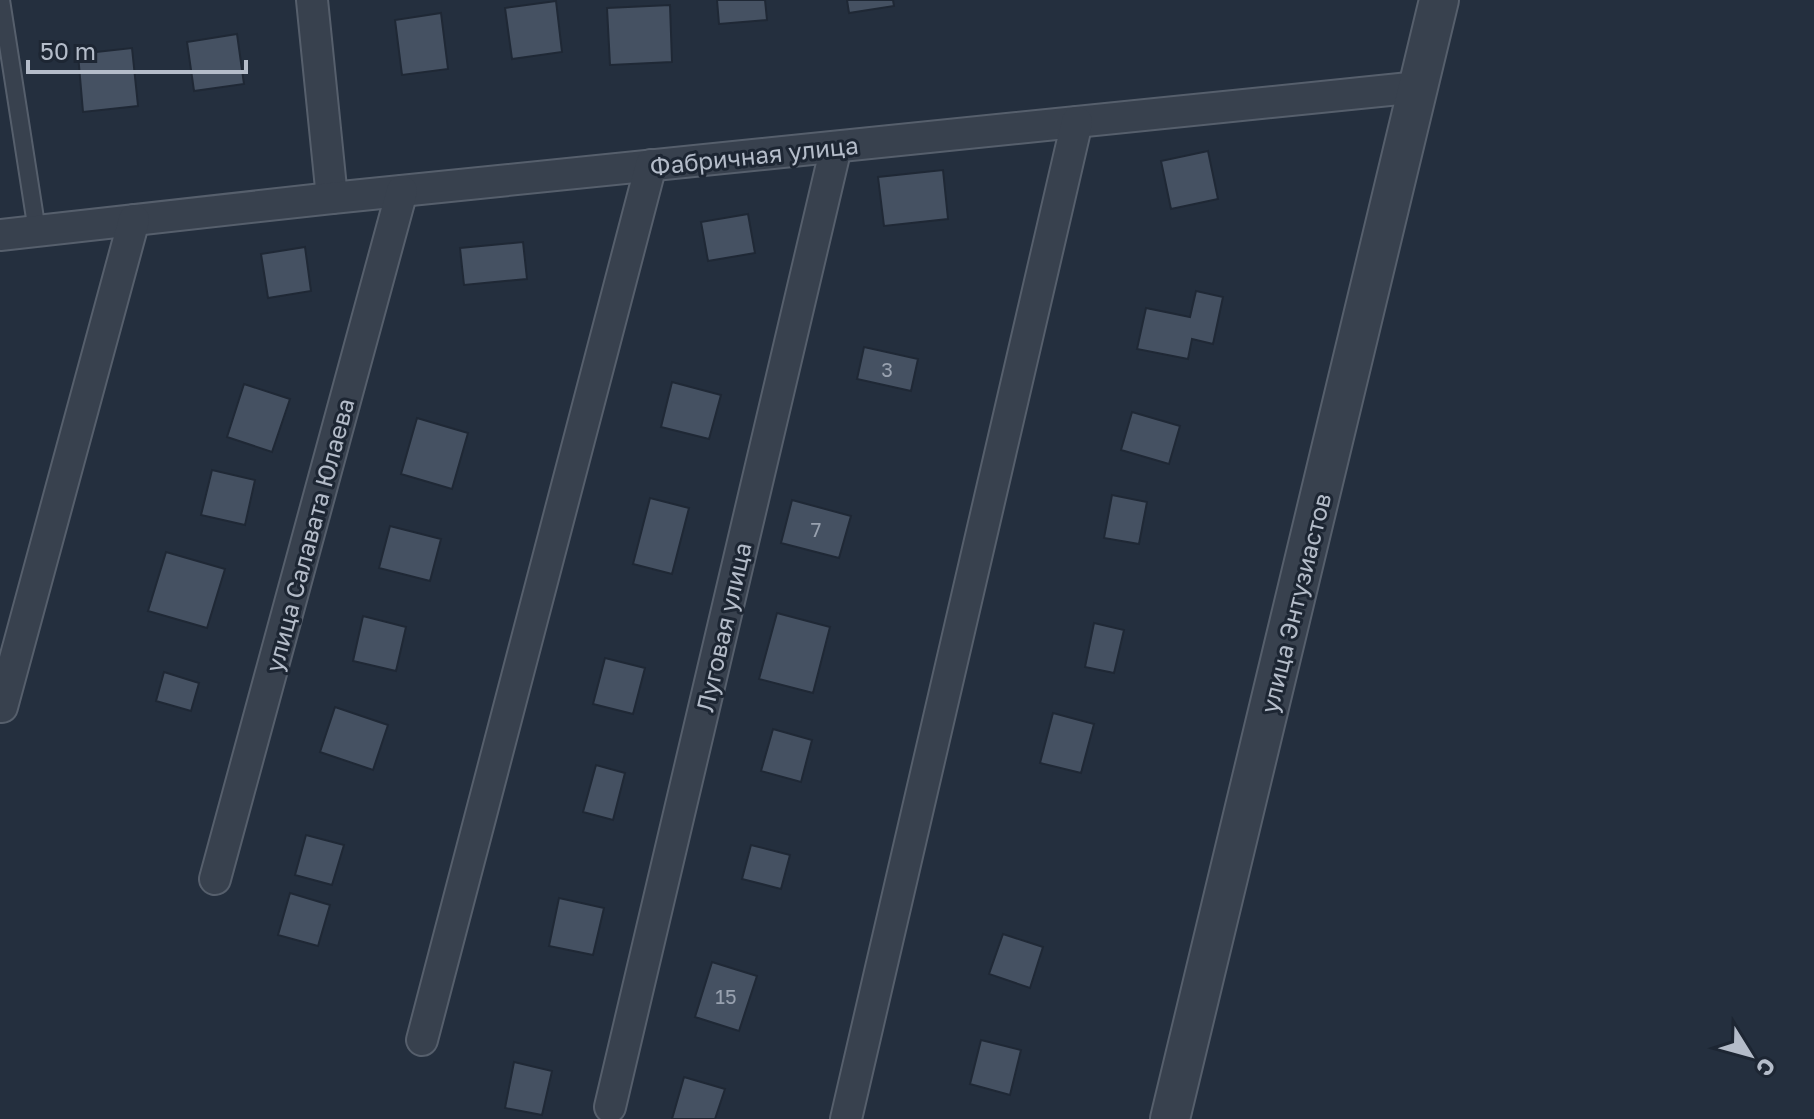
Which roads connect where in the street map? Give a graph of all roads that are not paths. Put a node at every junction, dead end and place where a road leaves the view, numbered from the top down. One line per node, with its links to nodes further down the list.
1 (1, 0): 11 (lane)
2 (312, 0): 9 (street)
3 (1439, 0): 4 (street)
4 (1419, 87): 5 (street, Фабричная улица); 18 (street, улица Энтузиастов)
5 (1077, 122): 6 (street, Фабричная улица); 17 (street)
6 (836, 147): 7 (street, Фабричная улица); 16 (street, Луговая улица)
7 (651, 165): 8 (street, Фабричная улица); 15 (street)
8 (402, 191): 9 (street, Фабричная улица); 14 (street, улица Салавата Юлаева)
9 (332, 198): 10 (street, Фабричная улица)
10 (134, 220): 11 (street, Фабричная улица); 13 (street)
11 (37, 231): 12 (street, Фабричная улица)
12 (0, 235)
13 (2, 707)
14 (215, 879)
15 (422, 1040)
16 (610, 1107)
17 (846, 1119)
18 (1170, 1119)

